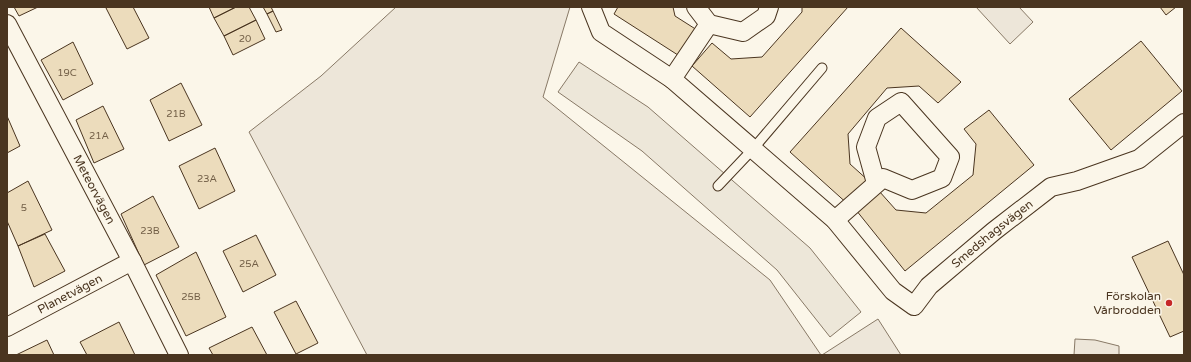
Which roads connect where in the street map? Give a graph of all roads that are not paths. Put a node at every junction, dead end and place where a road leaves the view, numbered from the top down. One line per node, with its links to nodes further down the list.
1 (591, 7): 7 (street, Smedshagsvägen)
2 (696, 7): 5 (street)
3 (769, 7): 5 (street)
4 (7, 24): 13 (street, Meteorvägen)
5 (709, 24): 7 (street)
6 (822, 68): 9 (lane)
7 (672, 79): 9 (street, Smedshagsvägen)
8 (1184, 123): 12 (street, Smedshagsvägen)
9 (753, 149): 11 (lane); 12 (street, Smedshagsvägen)
10 (876, 183): 10 (street); 12 (street)
11 (718, 186)
12 (835, 220)
13 (132, 261): 14 (street, Planetvägen); 15 (street, Meteorvägen)
14 (7, 327)
15 (179, 355)

